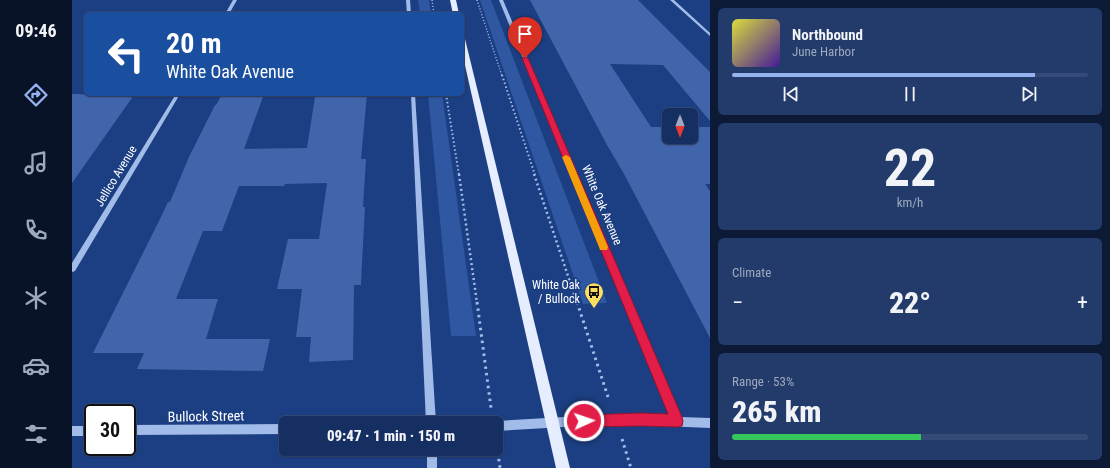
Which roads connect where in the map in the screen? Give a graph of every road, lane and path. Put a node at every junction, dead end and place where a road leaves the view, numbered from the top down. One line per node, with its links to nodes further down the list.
1 (235, 0): 8 (street)
2 (408, 0): 9 (street)
3 (432, 0): 10 (path)
4 (453, 0): 11 (main road)
5 (477, 0): 18 (path)
6 (501, 0): 21 (street, White Oak Avenue)
7 (672, 0): 12 (street)
8 (228, 12)
9 (408, 12)
10 (434, 12)
11 (456, 12)
12 (710, 35)
13 (464, 47): 22 (main road)
14 (177, 96): 17 (street, Jellico Avenue)
15 (413, 96): 19 (street)
16 (446, 96): 20 (path)
17 (72, 269)
18 (599, 369)
19 (431, 416)
20 (492, 416)
21 (677, 421): 22 (street); 23 (street)
22 (553, 422): 24 (street); 33 (main road)
23 (710, 423)
24 (503, 426)
25 (279, 429): 26 (street, Bullock Street)
26 (136, 430)
27 (72, 431): 28 (street)
28 (84, 431)
29 (432, 456): 31 (street)
30 (498, 456): 32 (path)
31 (432, 468)
32 (500, 468)
33 (563, 468)

